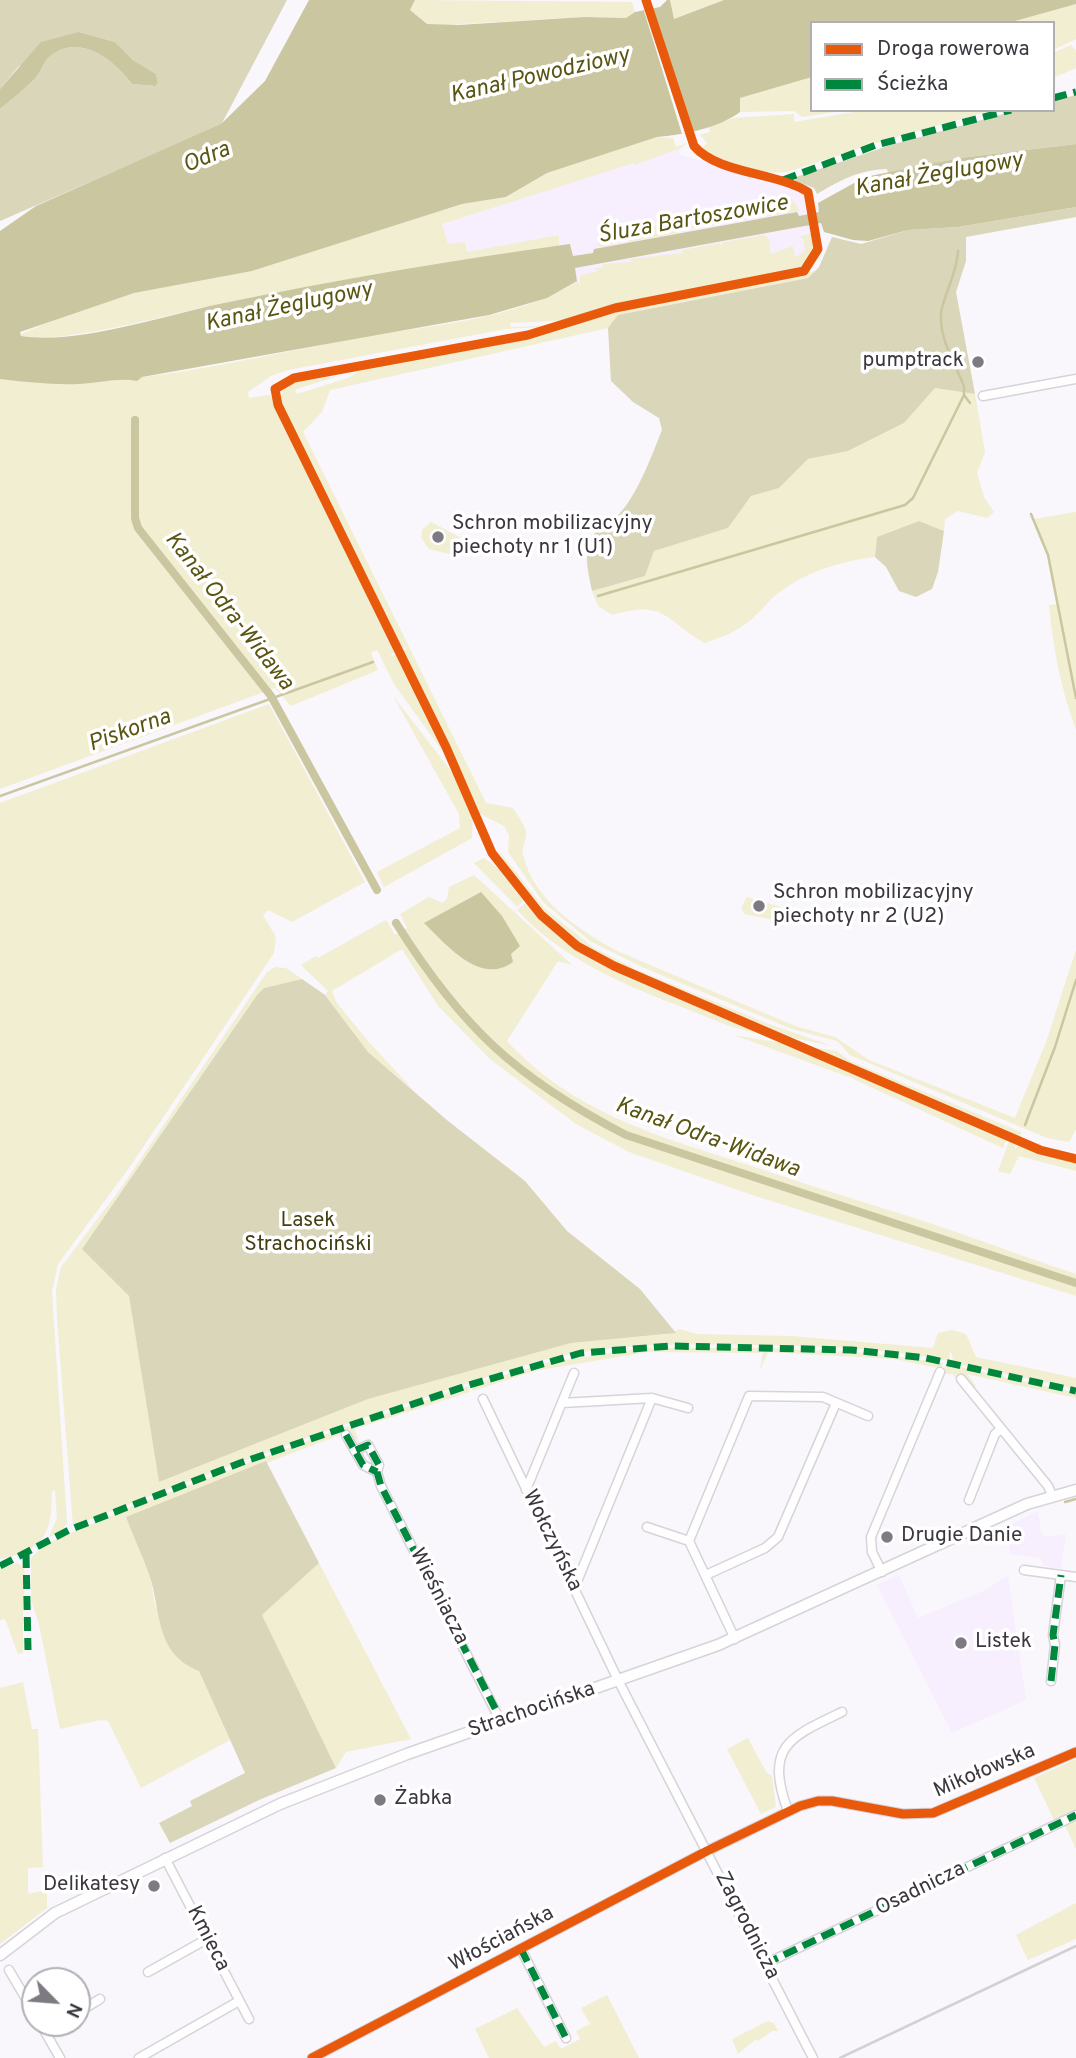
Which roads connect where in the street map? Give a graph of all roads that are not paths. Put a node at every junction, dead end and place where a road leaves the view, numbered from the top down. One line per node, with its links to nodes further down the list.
1 (1076, 379): 2 (street)
2 (983, 396)
3 (940, 1372): 23 (street)
4 (574, 1373): 8 (street)
5 (961, 1379): 12 (street)
6 (652, 1398): 8 (street); 10 (street); 27 (street)
7 (483, 1399): 16 (street, Wołczyńska)
8 (562, 1403): 16 (street)
9 (836, 1403): 11 (street); 21 (street); 24 (street)
10 (688, 1408)
11 (868, 1416)
12 (1001, 1429): 18 (street); 19 (street)
13 (346, 1435): 14 (street, Wieśniacza)
14 (356, 1450): 15 (street, Wieśniacza); 15 (street, Wieśniacza)
15 (377, 1472): 32 (street, Wieśniacza)
16 (526, 1490): 27 (street, Wołczyńska)
17 (1076, 1490): 18 (main road, Strachocińska)
18 (1052, 1495): 23 (main road, Strachocińska)
19 (969, 1500)
20 (647, 1527): 21 (street)
21 (689, 1541): 24 (street)
22 (1024, 1570): 25 (street)
23 (881, 1572): 28 (main road, Strachocińska)
24 (706, 1575): 28 (street)
25 (1061, 1575): 26 (street); 29 (street)
26 (1076, 1577)
27 (574, 1589): 30 (street, Wołczyńska)
28 (735, 1639): 30 (main road, Strachocińska)
29 (1051, 1681)
30 (619, 1682): 32 (main road, Strachocińska); 36 (street, Zagrodnicza)
31 (842, 1712): 34 (street)
32 (501, 1722): 37 (main road, Strachocińska)
33 (1076, 1752): 34 (street, Mikołowska)
34 (788, 1811): 36 (street, Mikołowska)
35 (1076, 1815): 41 (street, Osadnicza)
36 (707, 1851): 39 (street, Włościańska); 41 (street, Zagrodnicza)
37 (165, 1858): 38 (street, Kmieca); 40 (main road, Strachocińska)
38 (207, 1939): 43 (street); 46 (street, Kmieca)
39 (521, 1949): 50 (street); 51 (street, Włościańska)
40 (0, 1955)
41 (765, 1964): 55 (street, Zagrodnicza)
42 (9, 1970): 44 (street)
43 (148, 1972)
44 (21, 1990)
45 (100, 1999): 47 (street)
46 (239, 2001): 48 (street, Kmieca); 53 (street)
47 (91, 2004)
48 (249, 2019)
49 (49, 2037): 52 (street)
50 (566, 2038)
51 (328, 2054): 54 (street, Włościańska)
52 (60, 2058)
53 (139, 2058)
54 (312, 2058)
55 (814, 2058)

